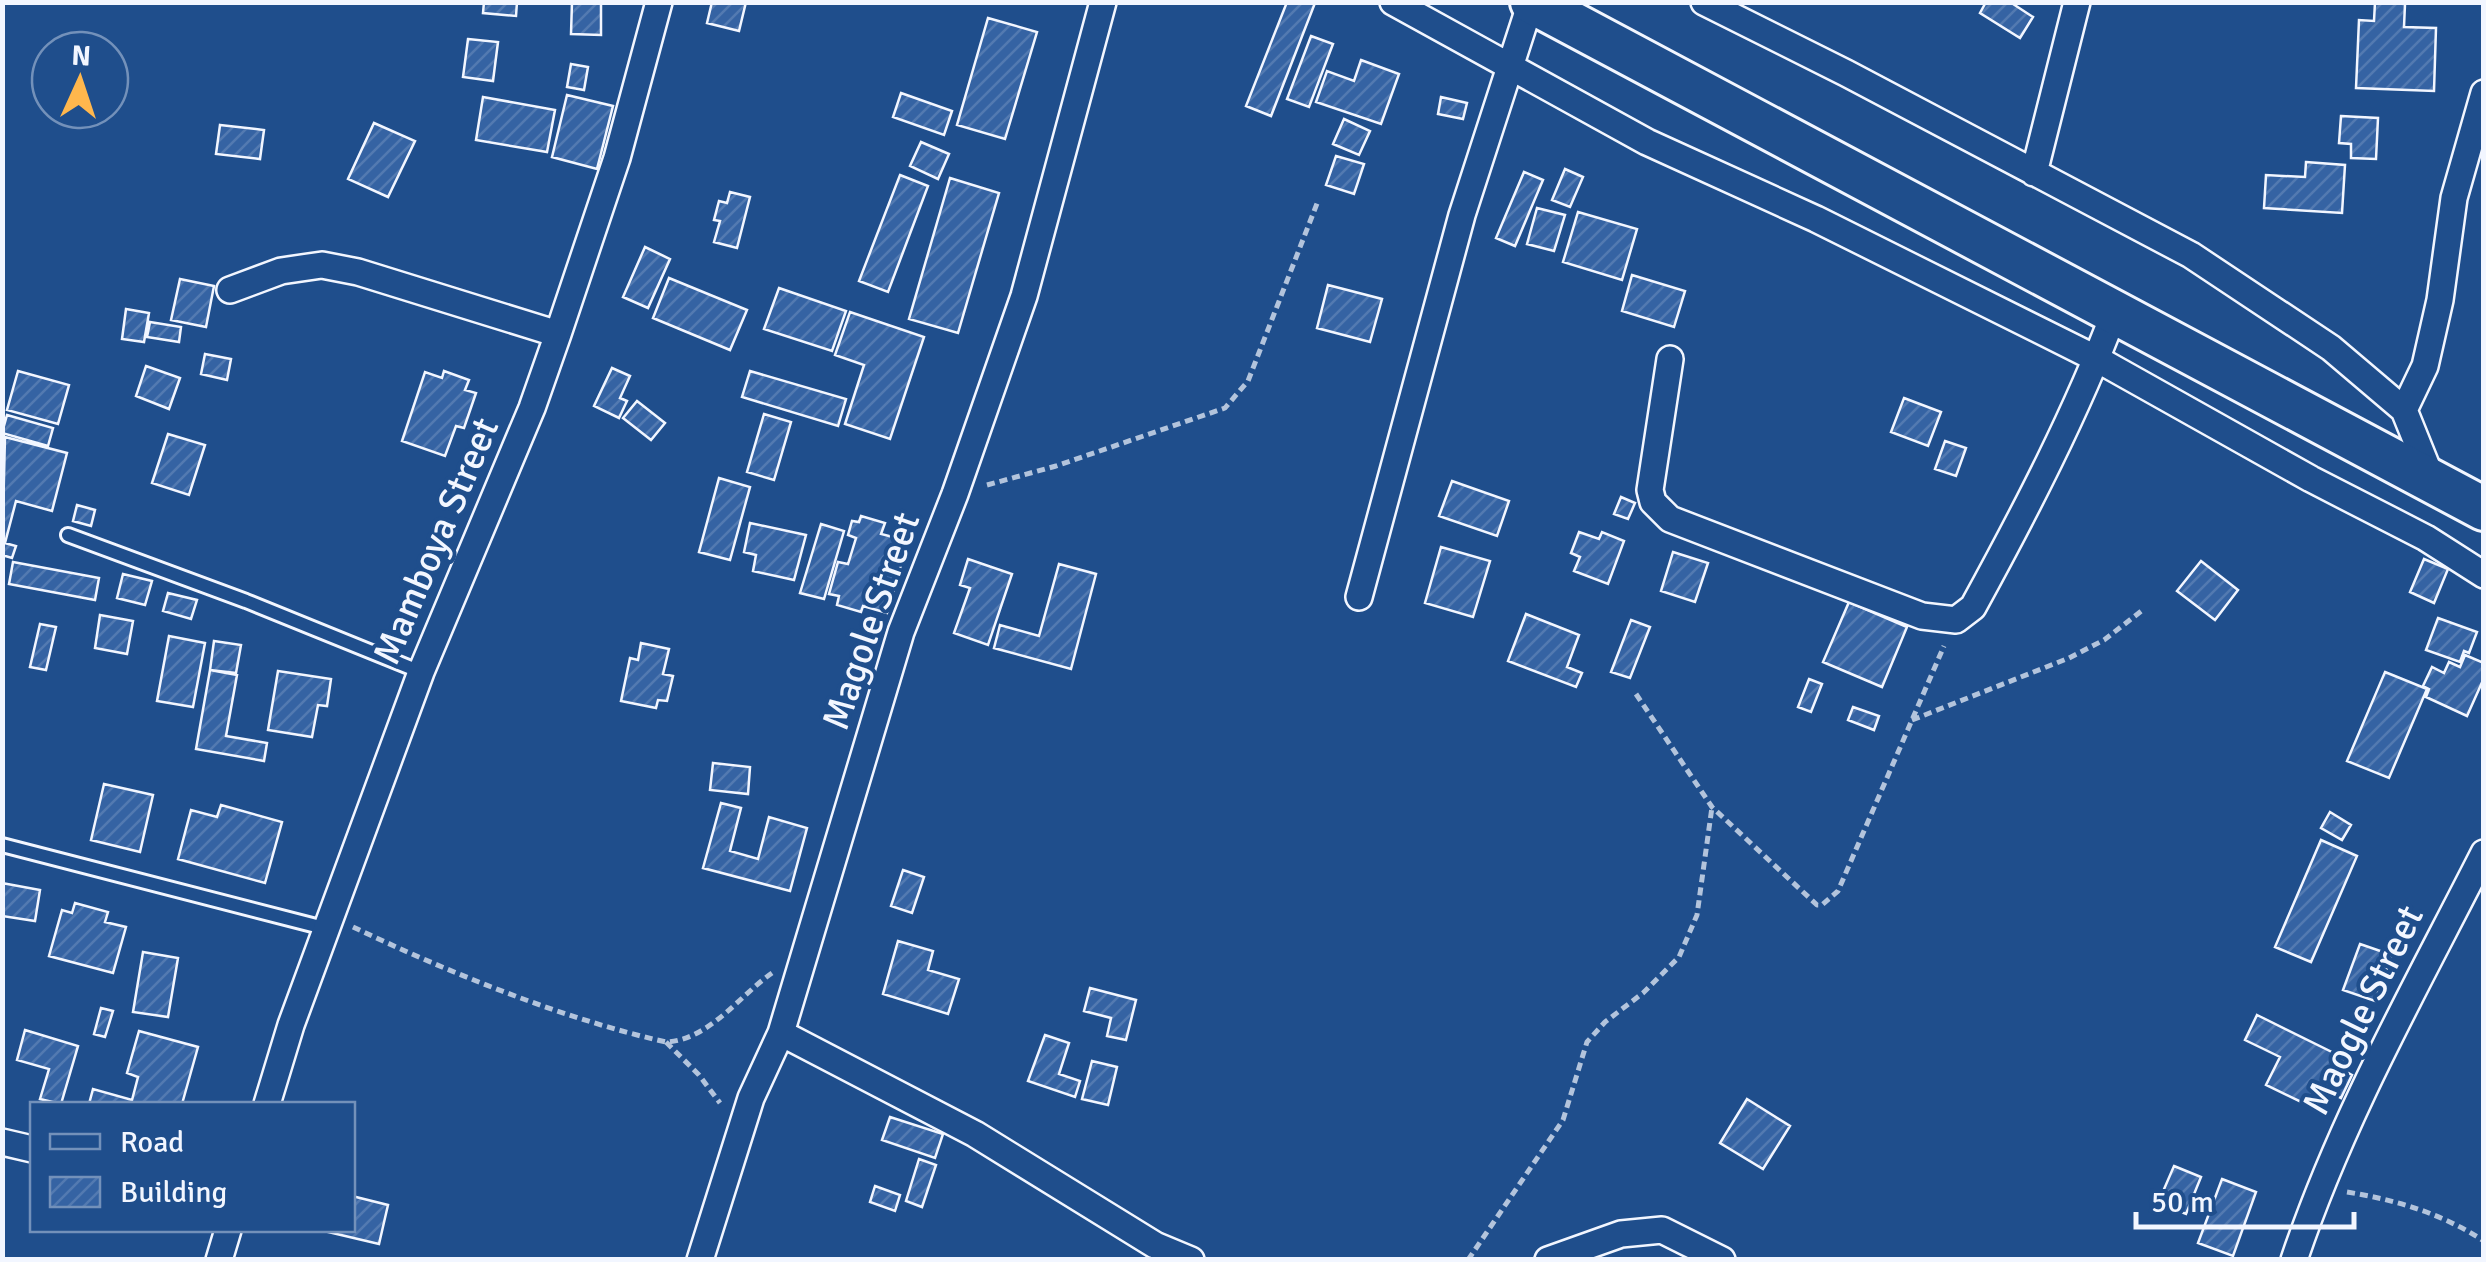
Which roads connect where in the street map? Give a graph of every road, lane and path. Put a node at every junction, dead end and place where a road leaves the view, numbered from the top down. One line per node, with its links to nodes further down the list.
1 (659, 2): 13 (street, Mamboya Street)
2 (1103, 2): 18 (street, Magole Street)
3 (1394, 2): 7 (street)
4 (1531, 2): 7 (street); 12 (highway)
5 (1704, 2): 9 (street)
6 (2077, 2): 9 (street)
7 (1510, 67): 15 (street); 22 (street)
8 (2484, 93): 16 (street)
9 (2034, 174): 16 (street)
10 (1318, 202): 18 (path)
11 (230, 290): 13 (street)
12 (2114, 310): 15 (street); 17 (highway)
13 (558, 334): 25 (street, Mamboya Street)
14 (1670, 359): 24 (street)
15 (2096, 359): 21 (street); 24 (street)
16 (2404, 410): 17 (street)
17 (2434, 482): 19 (highway)
18 (955, 494): 32 (street, Magole Street)
19 (2484, 509)
20 (68, 536): 25 (lane)
21 (2484, 576)
22 (1358, 597)
23 (2144, 609): 27 (path)
24 (1956, 620): 27 (path)
25 (421, 672): 31 (street, Mamboya Street)
26 (1636, 694): 28 (path)
27 (1912, 720): 28 (path)
28 (1712, 806): 45 (path)
29 (2, 846): 31 (lane)
30 (2484, 853): 39 (street, Maogle Street)
31 (330, 923): 34 (path); 35 (street, Mamboya Street)
32 (806, 949): 33 (street, Magole Street); 34 (path)
33 (781, 1033): 36 (street, Magole Street); 44 (street)
34 (666, 1042): 36 (path)
35 (268, 1102)
36 (741, 1131): 43 (street, Magole Street)
37 (2, 1142): 38 (street)
38 (30, 1149)
39 (2321, 1188): 41 (path); 48 (street, Maogle Street)
40 (227, 1232): 42 (street)
41 (2484, 1241)
42 (219, 1260)
43 (700, 1260)
44 (1191, 1260)
45 (1468, 1260)
46 (1548, 1260): 47 (street)
47 (1722, 1260)
48 (2294, 1260)

